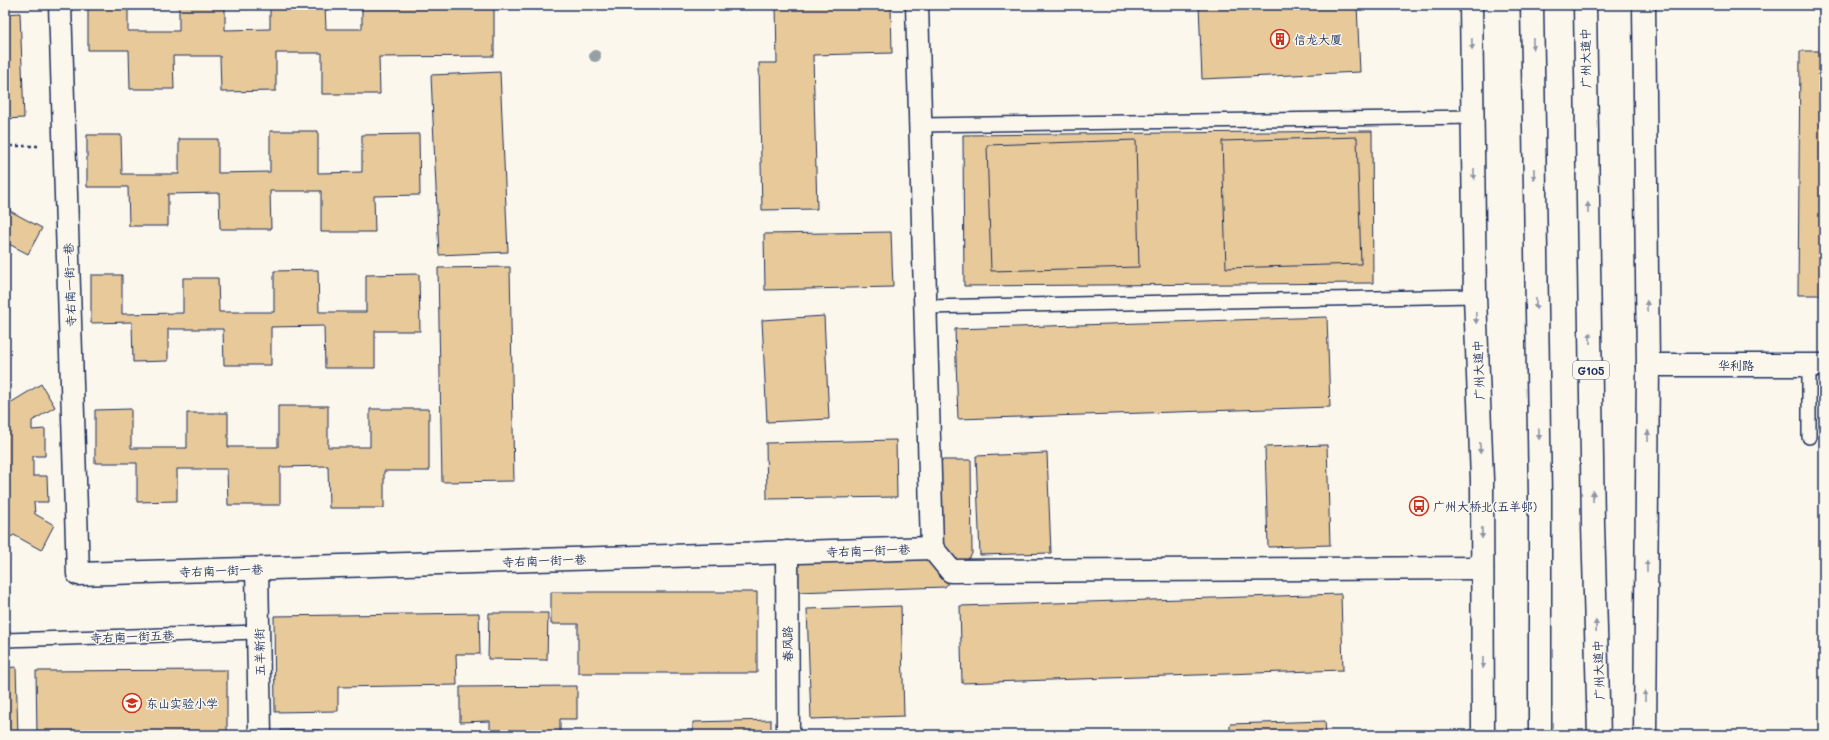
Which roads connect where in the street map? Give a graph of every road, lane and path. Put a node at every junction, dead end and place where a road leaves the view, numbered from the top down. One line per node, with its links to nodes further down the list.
1 (60, 5): 9 (main road, 寺右南一街一巷)
2 (917, 5): 8 (main road)
3 (1471, 5): 7 (main road, 广州大道中, one-way to 7)
4 (1532, 5): 25 (main road, one-way to 25)
5 (1585, 5): 26 (main road, 广州大道中 / G105, one-way to 5)
6 (1644, 5): 13 (main road, one-way to 6)
7 (1474, 117): 8 (lane); 11 (main road, 广州大道中, one-way to 11)
8 (920, 125): 12 (main road)
9 (64, 145): 10 (path); 19 (main road, 寺右南一街一巷)
10 (5, 146)
11 (1475, 296): 12 (lane); 18 (main road, 广州大道中, one-way to 18)
12 (925, 307): 16 (main road)
13 (1648, 365): 14 (main road, 华利路); 27 (main road, one-way to 13)
14 (1816, 365): 15 (lane)
15 (1810, 437)
16 (932, 548): 17 (main road, 寺右南一街一巷); 18 (main road)
17 (787, 552): 19 (main road, 寺右南一街一巷); 23 (main road, 春风路)
18 (1482, 568): 24 (main road, 广州大道中, one-way to 24)
19 (257, 569): 20 (main road, 五羊新街)
20 (258, 632): 21 (lane, 寺右南一街五巷); 22 (main road, 五羊新街)
21 (5, 640)
22 (260, 735)
23 (788, 735)
24 (1483, 735)
25 (1540, 735)
26 (1599, 735)
27 (1644, 735)

